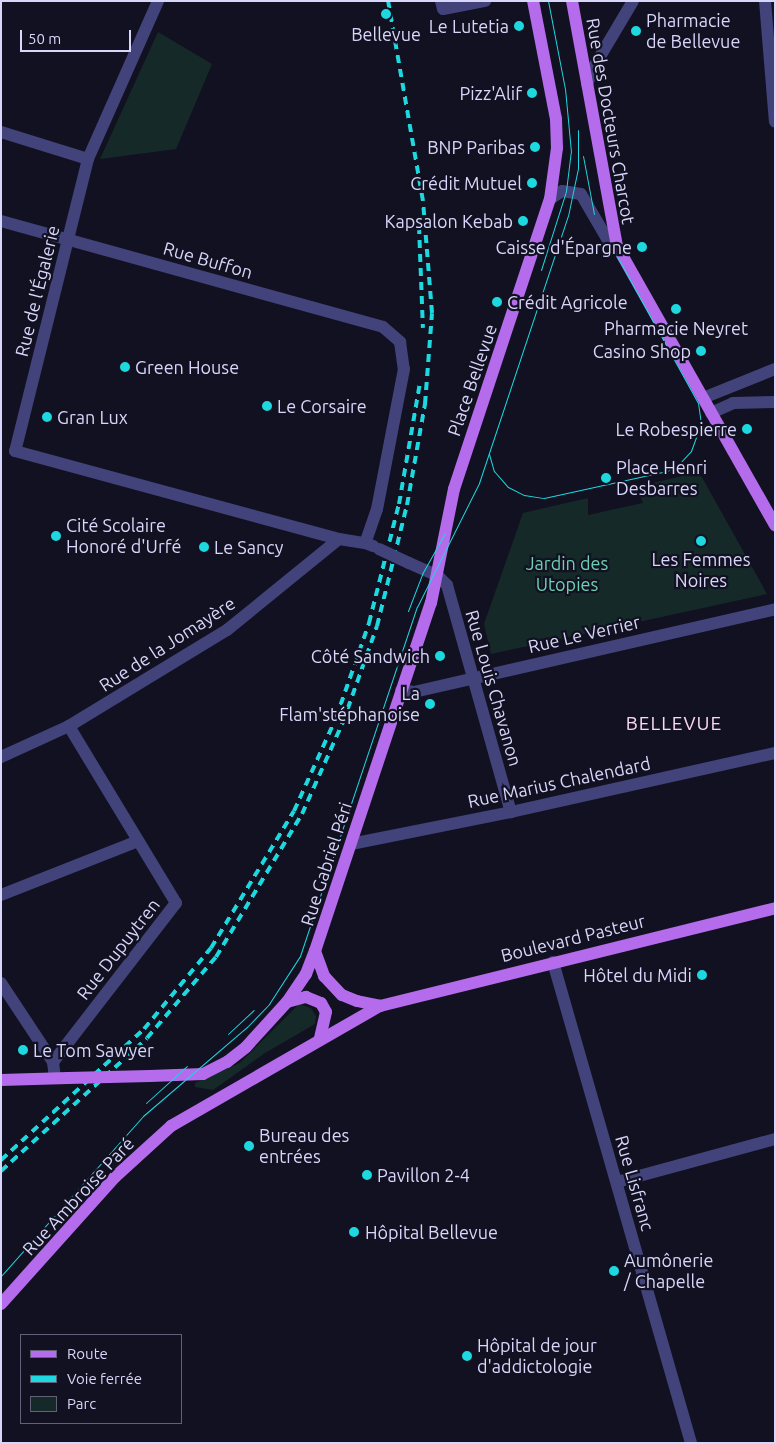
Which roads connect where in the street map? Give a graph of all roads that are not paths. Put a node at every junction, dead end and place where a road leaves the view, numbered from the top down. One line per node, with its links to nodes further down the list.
1 (158, 1): 11 (street, Rue de l'Égalerie)
2 (485, 1): 7 (street)
3 (533, 1): 12 (main road, Place Bellevue)
4 (572, 1): 8 (main road, Rue des Docteurs Charcot)
5 (633, 1): 8 (street)
6 (766, 1): 9 (street)
7 (442, 5)
8 (587, 84): 15 (main road, Rue des Docteurs Charcot)
9 (775, 122)
10 (1, 132): 11 (street)
11 (88, 159): 14 (street, Rue de l'Égalerie)
12 (550, 199): 15 (street); 23 (main road, Place Bellevue)
13 (1, 221): 14 (street, Rue Buffon)
14 (68, 239): 21 (street, Rue de l'Égalerie); 22 (street, Rue Buffon)
15 (613, 244): 17 (main road)
16 (775, 369): 17 (street)
17 (703, 398): 19 (main road)
18 (775, 402): 19 (street)
19 (711, 413): 20 (main road)
20 (775, 525)
21 (339, 539): 22 (street, Rue de l'Égalerie); 27 (street, Rue de la Jomayère)
22 (366, 543): 23 (street, bridge)
23 (438, 576): 25 (street, Rue Louis Chavanon); 26 (main road, Rue Gabriel Péri)
24 (775, 609): 25 (street, Rue Le Verrier)
25 (472, 677): 26 (street, Rue Le Verrier); 30 (street, Rue Louis Chavanon)
26 (401, 690): 32 (main road, Rue Gabriel Péri)
27 (69, 726): 29 (street, Rue de la Jomayère); 31 (street, Rue Dupuytren)
28 (775, 753): 30 (street, Rue Marius Chalendard)
29 (1, 757)
30 (511, 812): 32 (street, Rue Marius Chalendard)
31 (138, 840): 33 (street); 41 (street, Rue Dupuytren)
32 (351, 844): 35 (main road, Rue Gabriel Péri)
33 (1, 895)
34 (775, 908): 36 (main road, Boulevard Pasteur)
35 (315, 952): 38 (main road, Rue Gabriel Péri); 39 (main road, Boulevard Pasteur)
36 (553, 962): 39 (main road, Boulevard Pasteur); 46 (street, Rue Lisfranc)
37 (1, 983): 41 (street)
38 (286, 1002): 40 (main road); 42 (main road, Rue Gabriel Péri, bridge)
39 (380, 1006): 40 (main road, Boulevard Pasteur)
40 (320, 1038): 44 (main road, Boulevard Pasteur)
41 (53, 1062): 42 (street)
42 (55, 1078): 43 (main road)
43 (1, 1080)
44 (211, 1101): 47 (main road, Rue Ambroise Paré)
45 (775, 1139): 46 (street)
46 (616, 1182): 48 (street, Rue Lisfranc)
47 (1, 1304)
48 (690, 1443)

